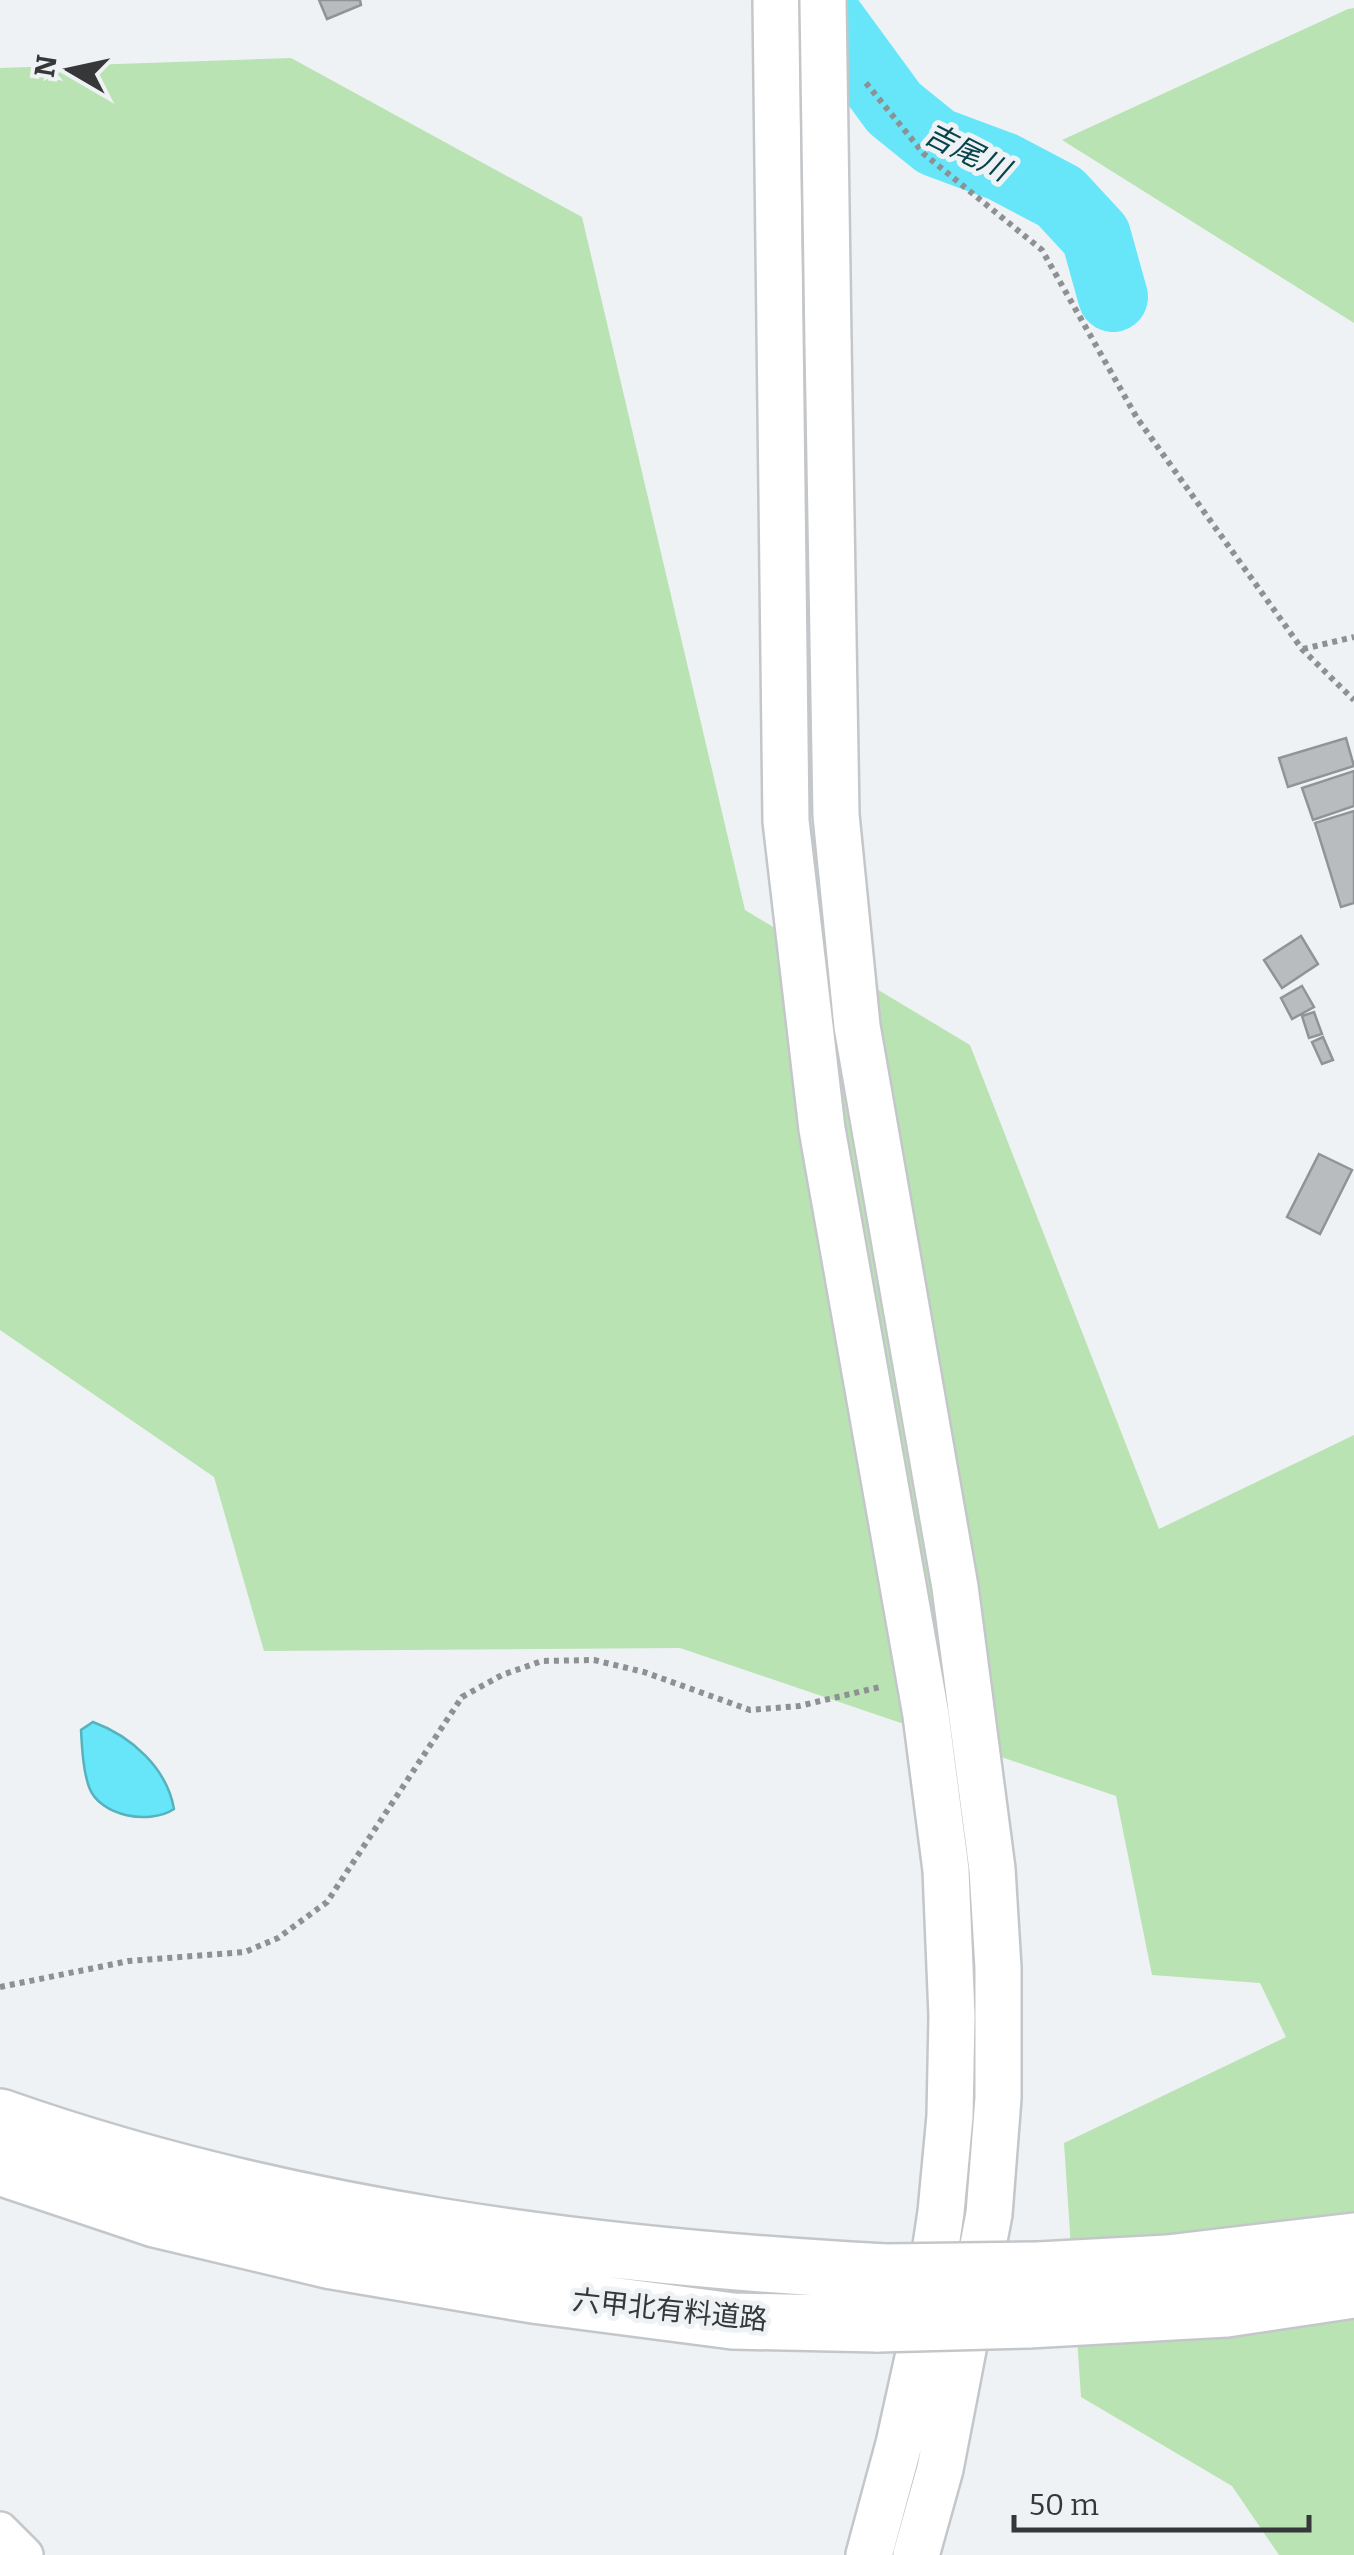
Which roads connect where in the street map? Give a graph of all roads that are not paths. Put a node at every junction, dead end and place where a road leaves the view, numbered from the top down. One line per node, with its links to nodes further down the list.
1 (776, 0): 11 (street)
2 (822, 0): 12 (street, bridge)
3 (0, 2117): 8 (main road, 六甲北有料道路)
4 (0, 2167): 8 (main road, 六甲北有料道路)
5 (1354, 2241): 7 (main road, 六甲北有料道路)
6 (1354, 2290): 7 (main road, 六甲北有料道路)
7 (1034, 2295): 8 (main road, 六甲北有料道路, bridge)
8 (882, 2298)
9 (0, 2530): 10 (street)
10 (25, 2555)
11 (869, 2555)
12 (916, 2555)

